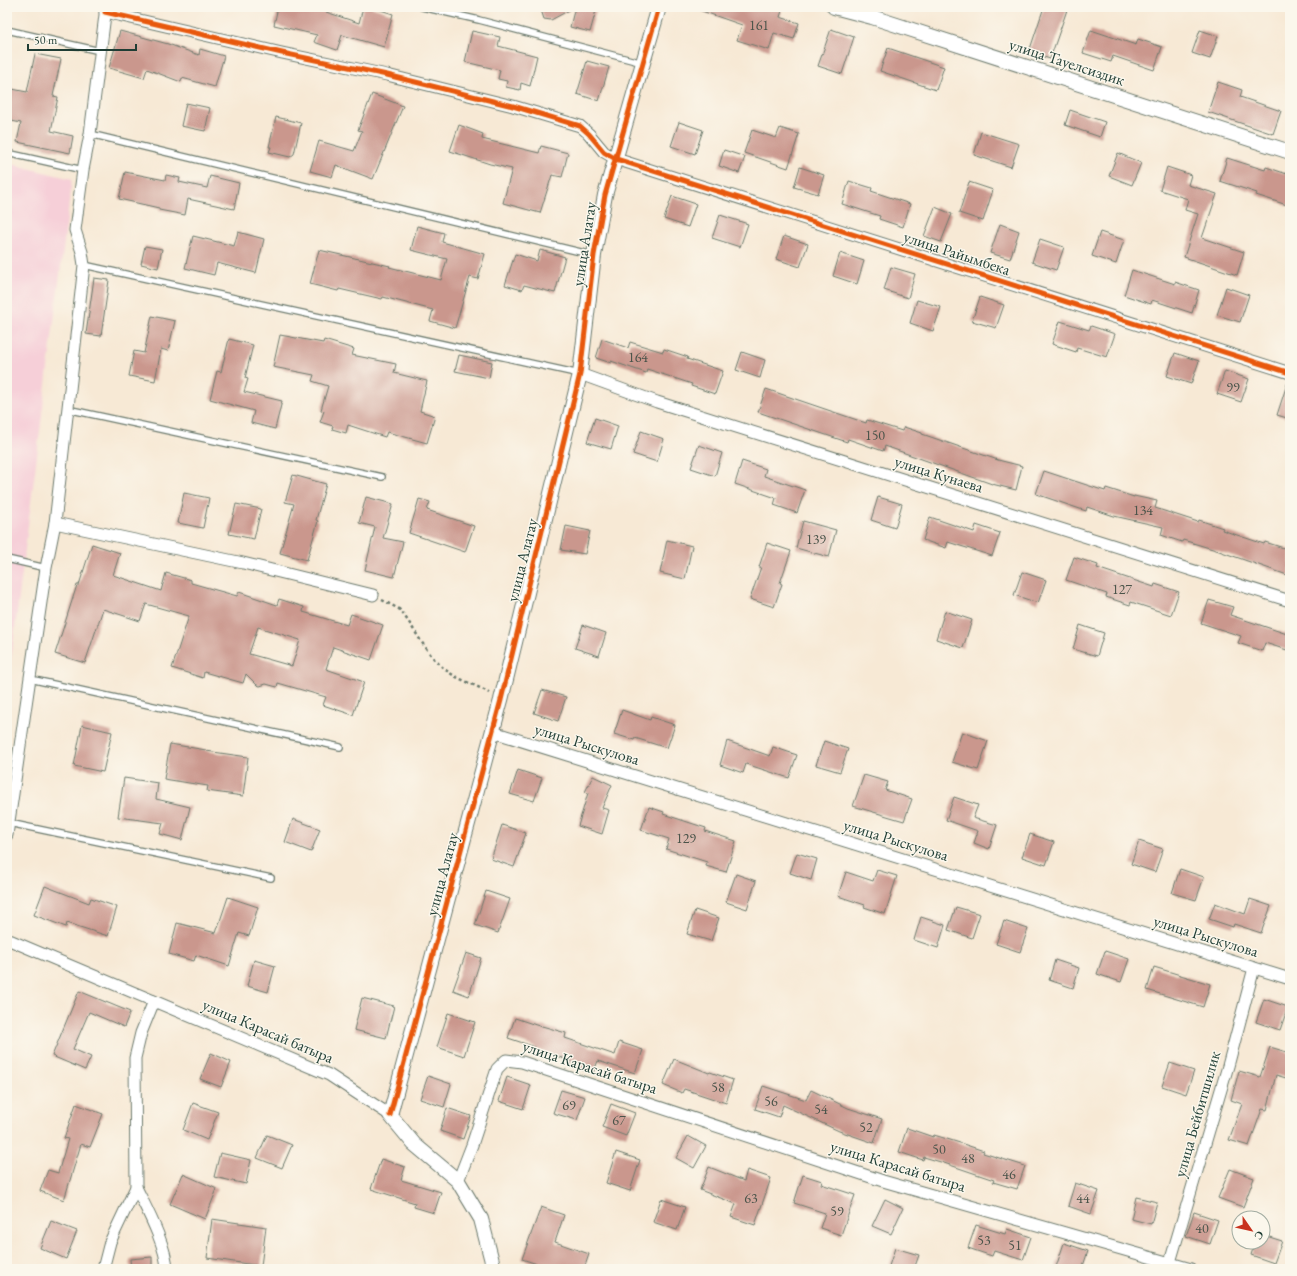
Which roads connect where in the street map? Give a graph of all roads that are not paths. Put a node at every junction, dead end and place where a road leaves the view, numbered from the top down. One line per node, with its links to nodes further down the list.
1 (422, 7): 7 (lane)
2 (659, 7): 7 (street, улица Алатау)
3 (834, 7): 9 (street, улица Тауелсиздик)
4 (105, 10): 6 (street); 11 (street, улица Райымбека)
5 (7, 30): 6 (lane)
6 (100, 52): 8 (street)
7 (643, 63): 11 (street, улица Алатау)
8 (90, 134): 12 (street); 13 (lane)
9 (1290, 152)
10 (7, 153): 12 (lane)
11 (616, 159): 13 (street, улица Алатау); 15 (street, улица Райымбека)
12 (82, 170): 14 (street)
13 (594, 255): 16 (street, улица Алатау)
14 (84, 265): 16 (lane); 17 (street)
15 (1290, 373)
16 (580, 374): 23 (street, улица Кунаева); 25 (street, улица Алатау)
17 (67, 409): 18 (lane); 19 (street)
18 (382, 477)
19 (55, 523): 21 (street); 22 (street)
20 (7, 559): 21 (lane)
21 (46, 568): 24 (street)
22 (373, 595)
23 (1290, 601)
24 (30, 679): 26 (lane); 27 (street)
25 (493, 732): 31 (street, улица Рыскулова); 34 (street, улица Алатау)
26 (340, 747)
27 (9, 823): 28 (street); 29 (lane)
28 (7, 835)
29 (271, 878)
30 (7, 939): 33 (street, улица Карасай батыра)
31 (1254, 968): 32 (street, улица Рыскулова); 37 (street, улица Бейбитшилик)
32 (1290, 979)
33 (154, 1001): 34 (street, улица Карасай батыра); 36 (street)
34 (390, 1115): 35 (street, улица Карасай батыра)
35 (458, 1181): 37 (street, улица Карасай батыра); 40 (street)
36 (136, 1187): 38 (street); 39 (street)
37 (1169, 1266): 41 (street, улица Карасай батыра)
38 (104, 1269)
39 (167, 1269)
40 (494, 1269)
41 (1191, 1269)

